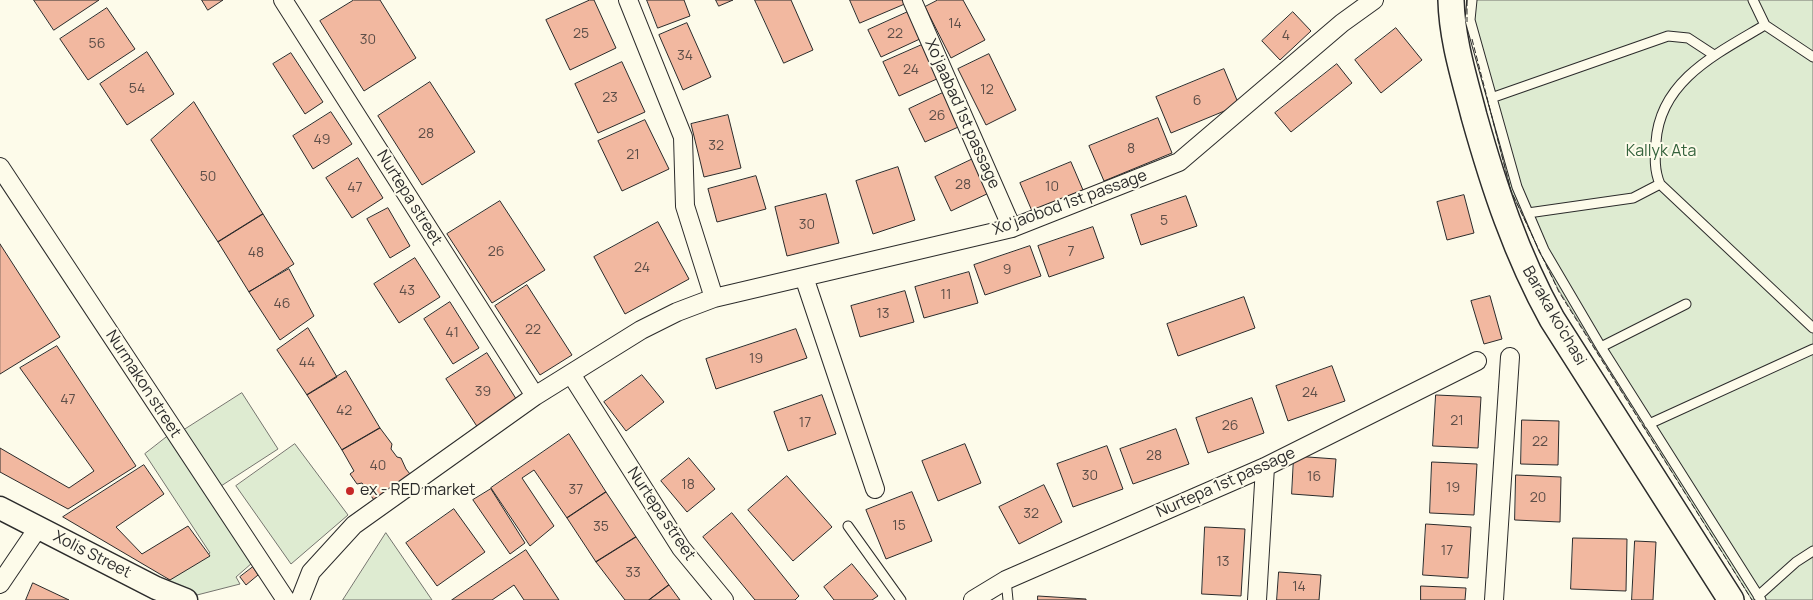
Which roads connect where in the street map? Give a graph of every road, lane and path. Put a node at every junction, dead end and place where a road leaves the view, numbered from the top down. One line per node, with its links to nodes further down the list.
1 (283, 0): 25 (street, Nurtepa street)
2 (628, 0): 17 (street)
3 (912, 0): 15 (street, Xo'jaаbаd 1st passage)
4 (1374, 0): 15 (street, Xo'jaobod 1st passage)
5 (1451, 0): 45 (main road, Baraka ko'chasi)
6 (1472, 0): 11 (lane)
7 (1753, 0): 8 (lane)
8 (1765, 25): 9 (lane); 10 (lane)
9 (1714, 55): 11 (lane); 13 (lane)
10 (1813, 57)
11 (1494, 97): 14 (lane)
12 (0, 168): 37 (street, Nurmakon street)
13 (1660, 184): 14 (lane); 19 (lane)
14 (1528, 213): 20 (lane)
15 (1012, 228): 16 (street, Xo'jaobod 1st passage)
16 (804, 277): 17 (street, Xo'jaobod 1st passage); 28 (street)
17 (714, 298): 24 (street)
18 (1686, 304): 20 (lane)
19 (1813, 328)
20 (1601, 347): 26 (lane)
21 (1813, 350): 26 (lane)
22 (1510, 357): 44 (street)
23 (1477, 361): 27 (street, Nurtepa 1st passage)
24 (571, 374): 25 (street); 39 (street, Nurtepa street)
25 (535, 396): 38 (street)
26 (1649, 424): 35 (lane)
27 (1265, 467): 33 (street, Nurtepa 1st passage); 43 (street)
28 (875, 489)
29 (0, 508): 31 (street, Xolis Street)
30 (848, 526): 40 (lane)
31 (38, 528): 34 (street); 36 (street, Xolis Street)
32 (1813, 550): 35 (lane)
33 (1006, 580): 41 (street, Nurtepa 1st passage); 42 (lane)
34 (0, 584)
35 (1760, 598)
36 (186, 600)
37 (286, 600)
38 (300, 600)
39 (724, 600)
40 (902, 600)
41 (973, 600)
42 (1008, 600)
43 (1257, 600)
44 (1494, 600)
45 (1731, 600)

